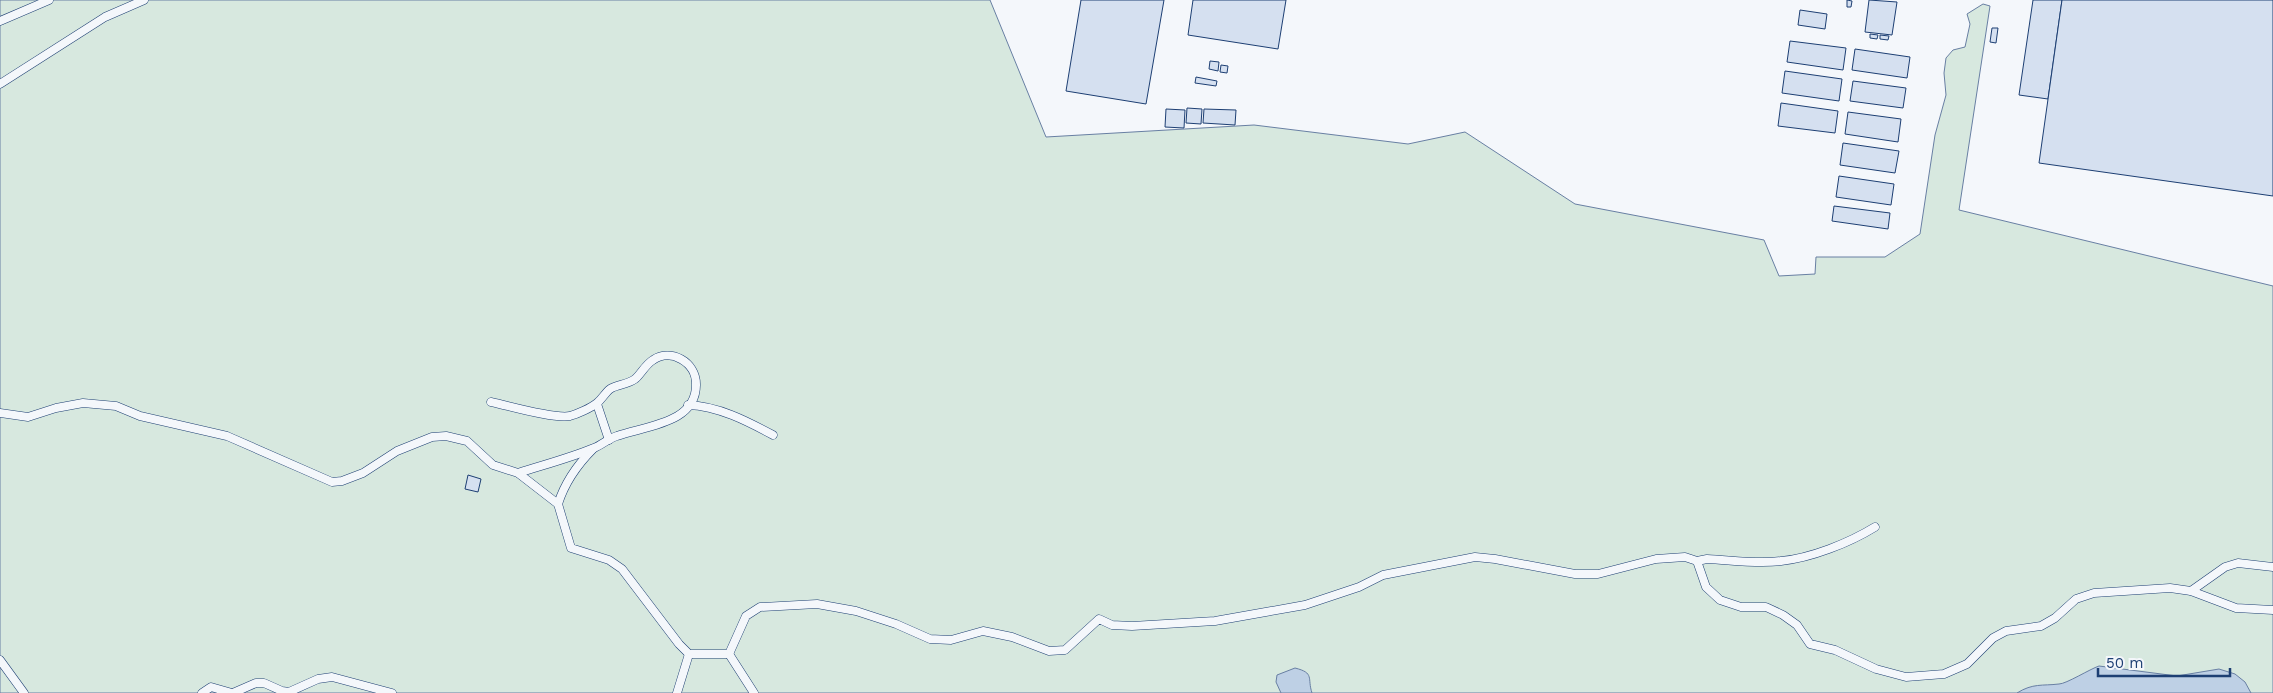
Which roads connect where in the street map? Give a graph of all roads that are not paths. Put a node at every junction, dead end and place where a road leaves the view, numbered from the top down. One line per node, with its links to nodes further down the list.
1 (48, 0): 3 (lane)
2 (144, 0): 4 (lane)
3 (0, 21)
4 (0, 84)
5 (492, 402): 6 (lane)
6 (596, 404): 7 (lane); 10 (lane)
7 (688, 405): 9 (lane); 10 (lane)
8 (0, 413): 12 (lane)
9 (773, 434)
10 (609, 440): 11 (lane)
11 (594, 448): 12 (lane); 13 (lane)
12 (518, 473): 13 (lane)
13 (558, 504): 19 (lane)
14 (1875, 527): 15 (lane)
15 (1697, 561): 17 (lane); 20 (lane)
16 (2273, 567): 17 (lane)
17 (2191, 590): 18 (lane)
18 (2273, 610)
19 (689, 654): 20 (lane); 26 (lane)
20 (729, 654): 27 (lane)
21 (0, 660): 22 (lane)
22 (24, 693)
23 (202, 693): 24 (lane)
24 (232, 693): 25 (lane)
25 (392, 693)
26 (677, 693)
27 (754, 693)

